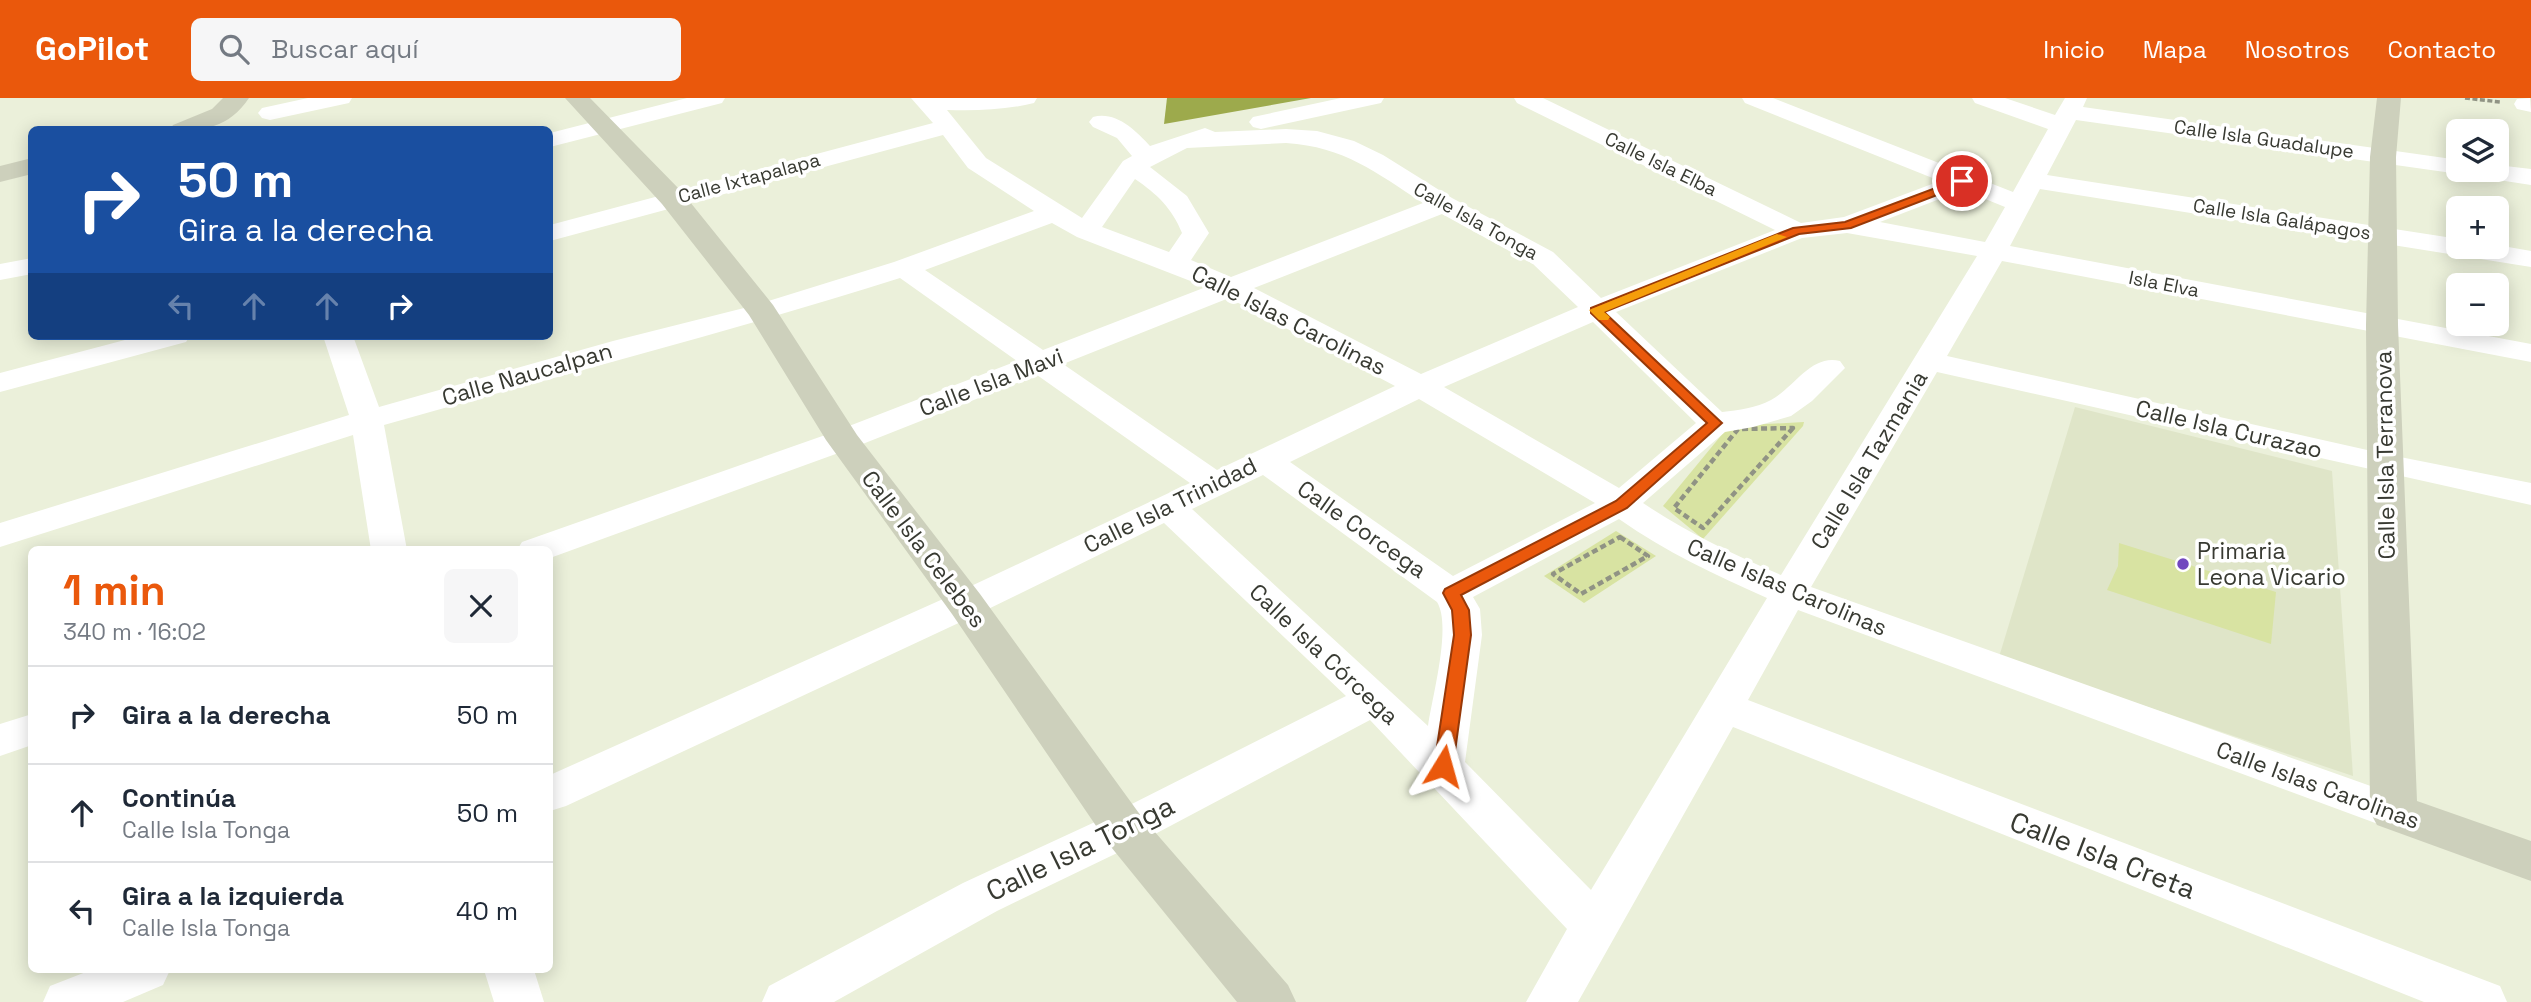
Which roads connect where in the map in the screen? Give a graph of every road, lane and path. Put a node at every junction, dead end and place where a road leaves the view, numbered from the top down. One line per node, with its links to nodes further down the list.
1 (341, 98): 15 (street)
2 (577, 98): 18 (street, Calle Isla Celebes)
3 (714, 98): 18 (street)
4 (1026, 98): 13 (street, Calle Ixtapalapa)
5 (1373, 98): 20 (street)
6 (1525, 98): 35 (street, Calle Isla Elba)
7 (1753, 98): 28 (street, Calle Isla Galápagos)
8 (1983, 98): 14 (street, Calle Isla Guadalupe)
9 (2389, 98): 21 (street, Calle Isla Terranova)
10 (2465, 98): 11 (path)
11 (2528, 105)
12 (229, 106): 17 (street)
13 (933, 109): 30 (street, Calle Ixtapalapa); 32 (street, Calle Islas Carolinas)
14 (2068, 112): 21 (street, Calle Isla Guadalupe); 29 (street, Calle Isla Tazmania)
15 (268, 113)
16 (1101, 122): 22 (street)
17 (190, 126)
18 (603, 126): 19 (street); 30 (street, Calle Isla Celebes)
19 (553, 139)
20 (1183, 141): 22 (street); 31 (street, Calle Isla Tonga)
21 (2383, 156): 23 (street, Calle Isla Guadalupe); 37 (street, Calle Isla Terranova)
22 (1139, 161): 34 (street); 40 (street)
23 (2446, 165)
24 (28, 167): 25 (street)
25 (0, 174)
26 (2509, 174): 27 (street)
27 (2531, 177)
28 (1962, 181): 29 (street, Calle Isla Galápagos); 33 (street)
29 (2026, 191): 37 (street, Calle Isla Galápagos); 38 (street, Calle Isla Tazmania)
30 (672, 198): 36 (street, Calle Ixtapalapa); 46 (street, Calle Isla Celebes)
31 (1443, 204): 44 (street, Calle Isla Mavi); 45 (street, Calle Isla Tonga)
32 (1054, 214): 34 (street, Calle Islas Carolinas); 42 (street, Calle Naucalpan)
33 (1847, 225): 35 (street, Isla Elva); 38 (street, Isla Elva)
34 (1086, 231): 40 (street, Calle Islas Carolinas)
35 (1797, 231): 45 (street, Calle Isla Trinidad)
36 (553, 232)
37 (2384, 235): 39 (street, Calle Isla Galápagos); 47 (street, Calle Isla Terranova)
38 (1994, 251): 47 (street, Isla Elva); 51 (street, Calle Isla Tazmania)
39 (2531, 258)
40 (1175, 263): 44 (street, Calle Islas Carolinas)
41 (28, 266): 43 (street)
42 (904, 268): 46 (street, Calle Naucalpan); 52 (street)
43 (0, 272)
44 (1230, 287): 52 (street, Calle Isla Mavi); 55 (street, Calle Islas Carolinas)
45 (1596, 310): 55 (street, Calle Isla Trinidad); 57 (street, Calle Isla Tonga)
46 (762, 312): 56 (street, Calle Naucalpan); 59 (street, Calle Isla Celebes)
47 (2382, 325): 50 (street, Isla Elva); 61 (street, Calle Isla Terranova)
48 (160, 340): 54 (street)
49 (339, 340): 56 (street)
50 (2531, 353)
51 (1928, 361): 61 (street, Calle Isla Curazao); 71 (street, Calle Isla Tazmania)
52 (1040, 363): 59 (street, Calle Isla Mavi); 62 (street)
53 (1829, 368): 57 (street)
54 (0, 383)
55 (1420, 386): 60 (street, Calle Isla Trinidad); 64 (street, Calle Islas Carolinas)
56 (367, 420): 66 (street, Calle Naucalpan); 67 (street)
57 (1715, 423): 64 (street)
58 (1793, 428): 58 (path)
59 (843, 440): 68 (street, Calle Isla Mavi); 72 (street, Calle Isla Celebes)
60 (1265, 460): 62 (street, Calle Isla Trinidad); 70 (street, Calle Corcega)
61 (2385, 464): 63 (street, Calle Isla Curazao); 79 (street, Calle Isla Terranova)
62 (1215, 484): 65 (street, Calle Isla Trinidad)
63 (2531, 494)
64 (1621, 504): 70 (street); 71 (street, Calle Islas Carolinas)
65 (1167, 506): 72 (street, Calle Isla Trinidad); 73 (street, Calle Isla Córcega)
66 (0, 535)
67 (388, 546)
68 (546, 546)
69 (1648, 556): 69 (path)
70 (1451, 593): 77 (street, Calle Corcega)
71 (1789, 593): 74 (street, Calle Isla Tazmania); 79 (street, Calle Islas Carolinas)
72 (966, 604): 78 (street, Calle Isla Trinidad); 80 (street, Calle Isla Celebes)
73 (1375, 699): 77 (street, Calle Isla Córcega); 80 (street, Calle Isla Tonga)
74 (1724, 707): 82 (street, Calle Isla Tazmania); 90 (street, Calle Isla Creta)
75 (28, 730): 76 (street)
76 (0, 740)
77 (1443, 766): 82 (street, Calle Isla Córcega)
78 (553, 793)
79 (2394, 812): 81 (street, Calle Islas Carolinas)
80 (1124, 829): 88 (street, Calle Isla Tonga); 89 (street, Calle Isla Celebes)
81 (2531, 861)
82 (1595, 926): 85 (street, Calle Isla Tazmania)
83 (138, 973): 86 (street)
84 (510, 973): 87 (street)
85 (1565, 998)
86 (68, 1002)
87 (519, 1002)
88 (788, 1002)
89 (1269, 1002)
90 (2482, 1002)

